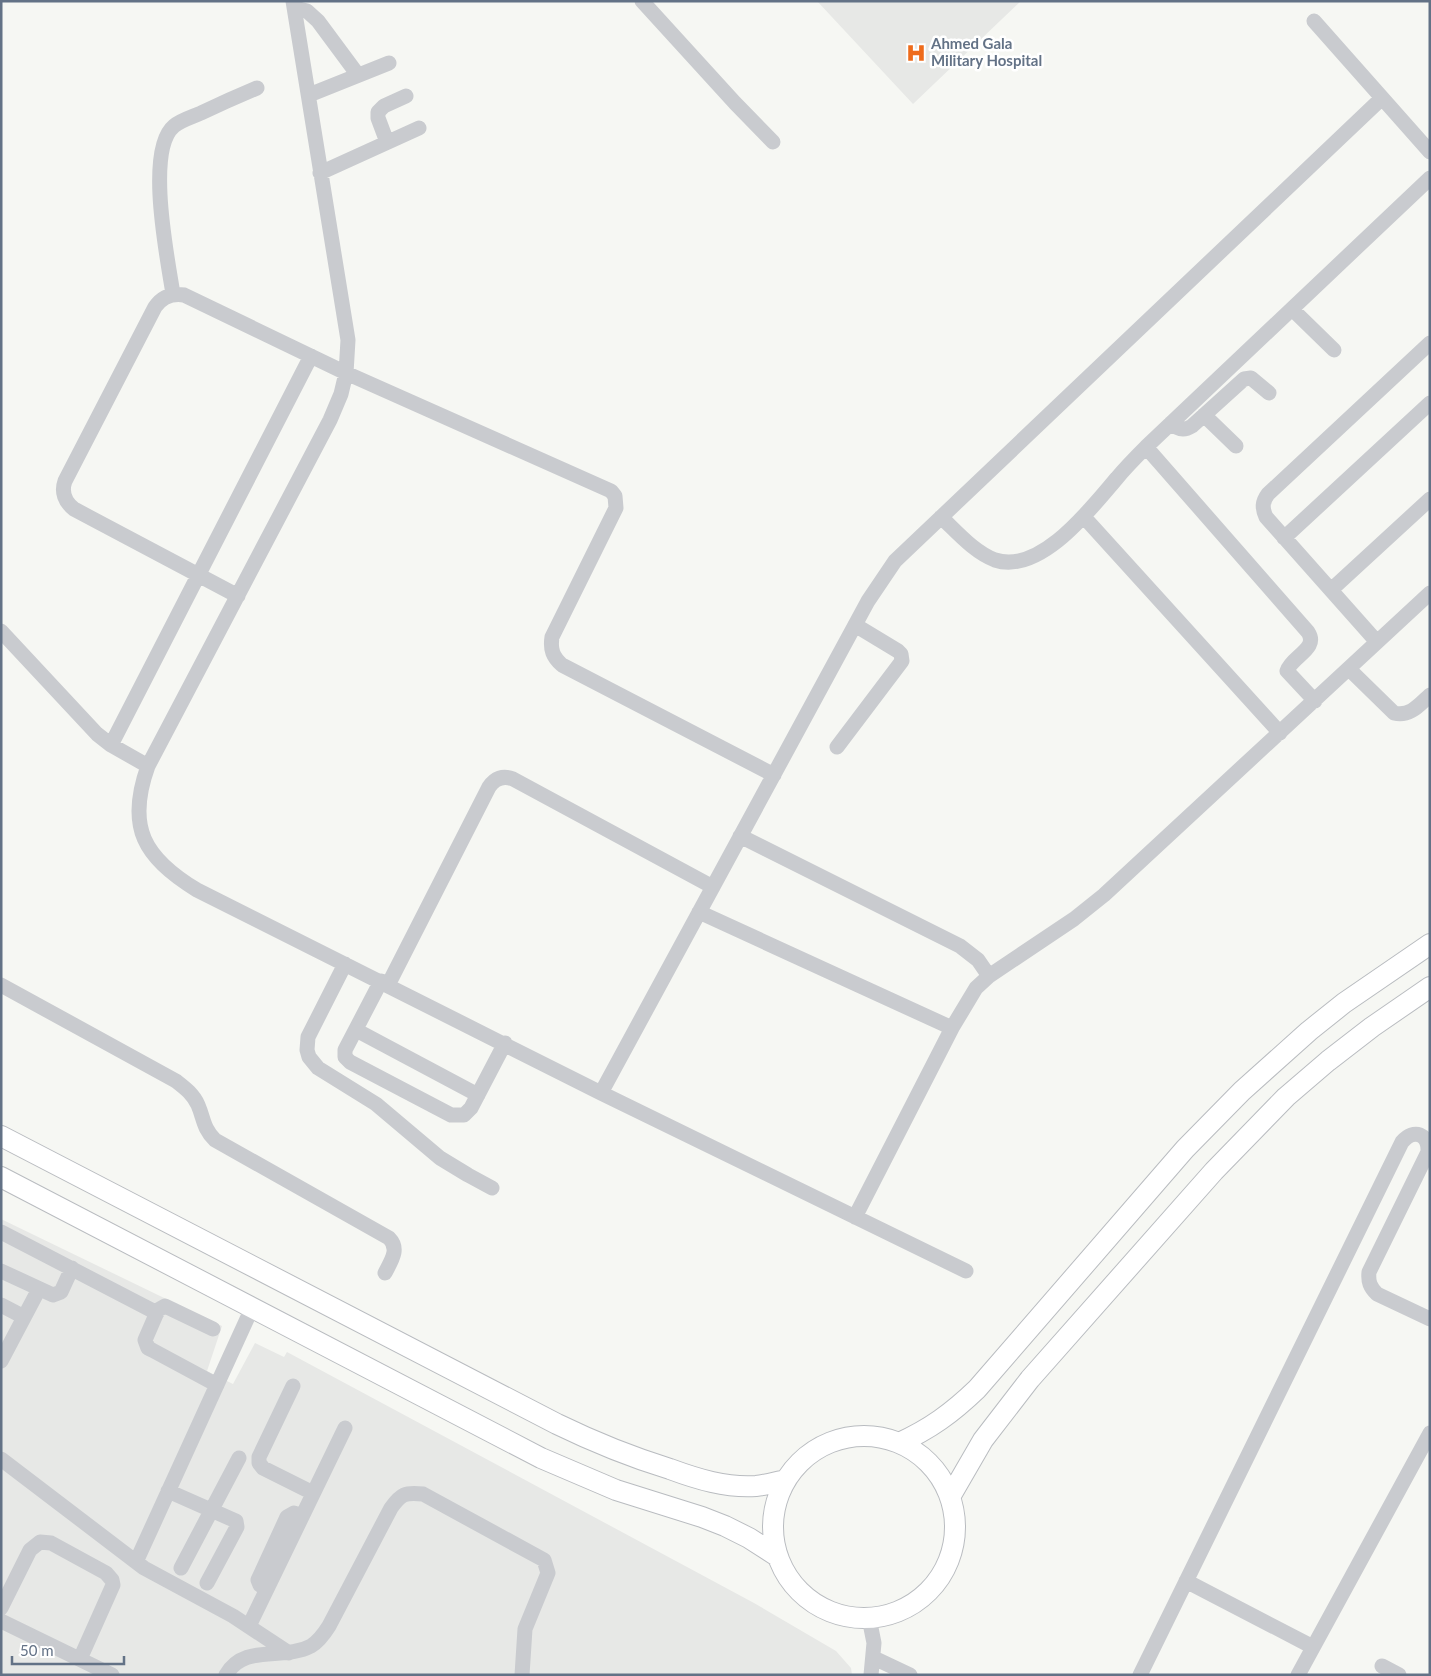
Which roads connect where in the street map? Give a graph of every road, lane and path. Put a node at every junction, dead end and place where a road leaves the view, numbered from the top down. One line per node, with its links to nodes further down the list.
1 (642, 1): 12 (lane)
2 (294, 4): 5 (lane); 7 (lane)
3 (1314, 21): 9 (lane)
4 (389, 63): 5 (lane)
5 (358, 76): 7 (lane)
6 (257, 88): 16 (lane)
7 (309, 95): 14 (lane)
8 (406, 96): 11 (lane)
9 (1382, 98): 13 (lane); 29 (lane)
10 (419, 128): 11 (lane)
11 (387, 142): 14 (lane)
12 (773, 142)
13 (1430, 152)
14 (320, 173): 21 (lane)
15 (1430, 178): 17 (lane)
16 (173, 294): 20 (lane); 32 (lane)
17 (1292, 309): 19 (lane); 25 (lane)
18 (1430, 343): 31 (lane)
19 (1334, 350)
20 (311, 356): 21 (lane); 32 (lane)
21 (346, 373): 35 (lane); 46 (lane)
22 (1269, 393): 24 (lane)
23 (1430, 403): 31 (lane)
24 (1204, 415): 25 (lane); 26 (lane)
25 (1171, 423): 27 (lane)
26 (1236, 446)
27 (1146, 447): 30 (lane); 41 (lane)
28 (1430, 499): 33 (lane)
29 (941, 517): 30 (lane); 36 (lane)
30 (1084, 518): 42 (lane)
31 (1284, 538): 33 (lane)
32 (199, 575): 35 (lane); 43 (lane)
33 (1331, 590): 38 (lane)
34 (1430, 593): 38 (lane)
35 (238, 596): 45 (lane)
36 (855, 625): 44 (lane); 46 (lane)
37 (1, 631): 43 (lane)
38 (1377, 642): 39 (lane)
39 (1349, 669): 40 (lane); 41 (lane)
40 (1430, 695)
41 (1315, 701): 42 (lane)
42 (1280, 733): 52 (lane)
43 (111, 745): 45 (lane)
44 (837, 747)
45 (148, 766): 51 (lane)
46 (774, 775): 47 (lane)
47 (740, 836): 48 (lane); 52 (lane)
48 (713, 887): 49 (lane); 53 (lane)
49 (699, 912): 56 (lane); 59 (lane)
50 (1430, 944): 82 (main road)
51 (345, 964): 53 (lane); 63 (lane)
52 (989, 976): 56 (lane)
53 (384, 983): 57 (lane); 58 (lane)
54 (1, 985): 69 (lane)
55 (1430, 987): 88 (main road)
56 (952, 1028): 64 (lane)
57 (356, 1030): 60 (lane); 60 (lane)
58 (505, 1043): 59 (lane); 60 (lane)
59 (601, 1093): 64 (lane)
60 (478, 1095)
61 (1, 1136): 85 (main road)
62 (1, 1177): 72 (main road)
63 (492, 1188)
64 (855, 1217): 67 (lane)
65 (1, 1232): 66 (lane)
66 (72, 1268): 70 (lane); 73 (lane)
67 (966, 1270)
68 (1, 1271): 70 (lane)
69 (385, 1273)
70 (39, 1289): 74 (lane)
71 (1, 1305): 74 (lane)
72 (252, 1308): 78 (lane); 90 (main road)
73 (157, 1313): 76 (lane); 78 (lane)
74 (24, 1317): 77 (lane)
75 (1430, 1319): 93 (lane)
76 (213, 1329)
77 (1, 1361)
78 (217, 1385): 86 (lane)
79 (293, 1386): 87 (lane)
80 (344, 1428): 87 (lane)
81 (1430, 1433): 99 (lane)
82 (899, 1443): 85 (main road); 88 (main road)
83 (239, 1458): 89 (lane)
84 (1, 1459): 91 (lane)
85 (786, 1480): 90 (main road)
86 (168, 1491): 89 (lane); 91 (lane)
87 (313, 1493): 98 (lane)
88 (950, 1497): 96 (main road)
89 (212, 1510): 92 (lane); 94 (lane)
90 (777, 1556): 96 (main road)
91 (136, 1562): 98 (lane)
92 (181, 1568)
93 (1186, 1581): 99 (lane); 109 (lane)
94 (207, 1583)
95 (1, 1608): 102 (lane)
96 (869, 1618): 101 (lane)
97 (1, 1621): 102 (lane)
98 (249, 1626): 100 (lane)
99 (1313, 1648): 110 (lane)
100 (289, 1653): 105 (lane); 106 (lane)
101 (874, 1658): 107 (lane); 108 (lane)
102 (80, 1659): 104 (lane)
103 (1382, 1666): 111 (lane)
104 (106, 1674)
105 (226, 1675)
106 (522, 1675)
107 (872, 1675)
108 (910, 1675)
109 (1140, 1675)
110 (1298, 1675)
111 (1399, 1675)

